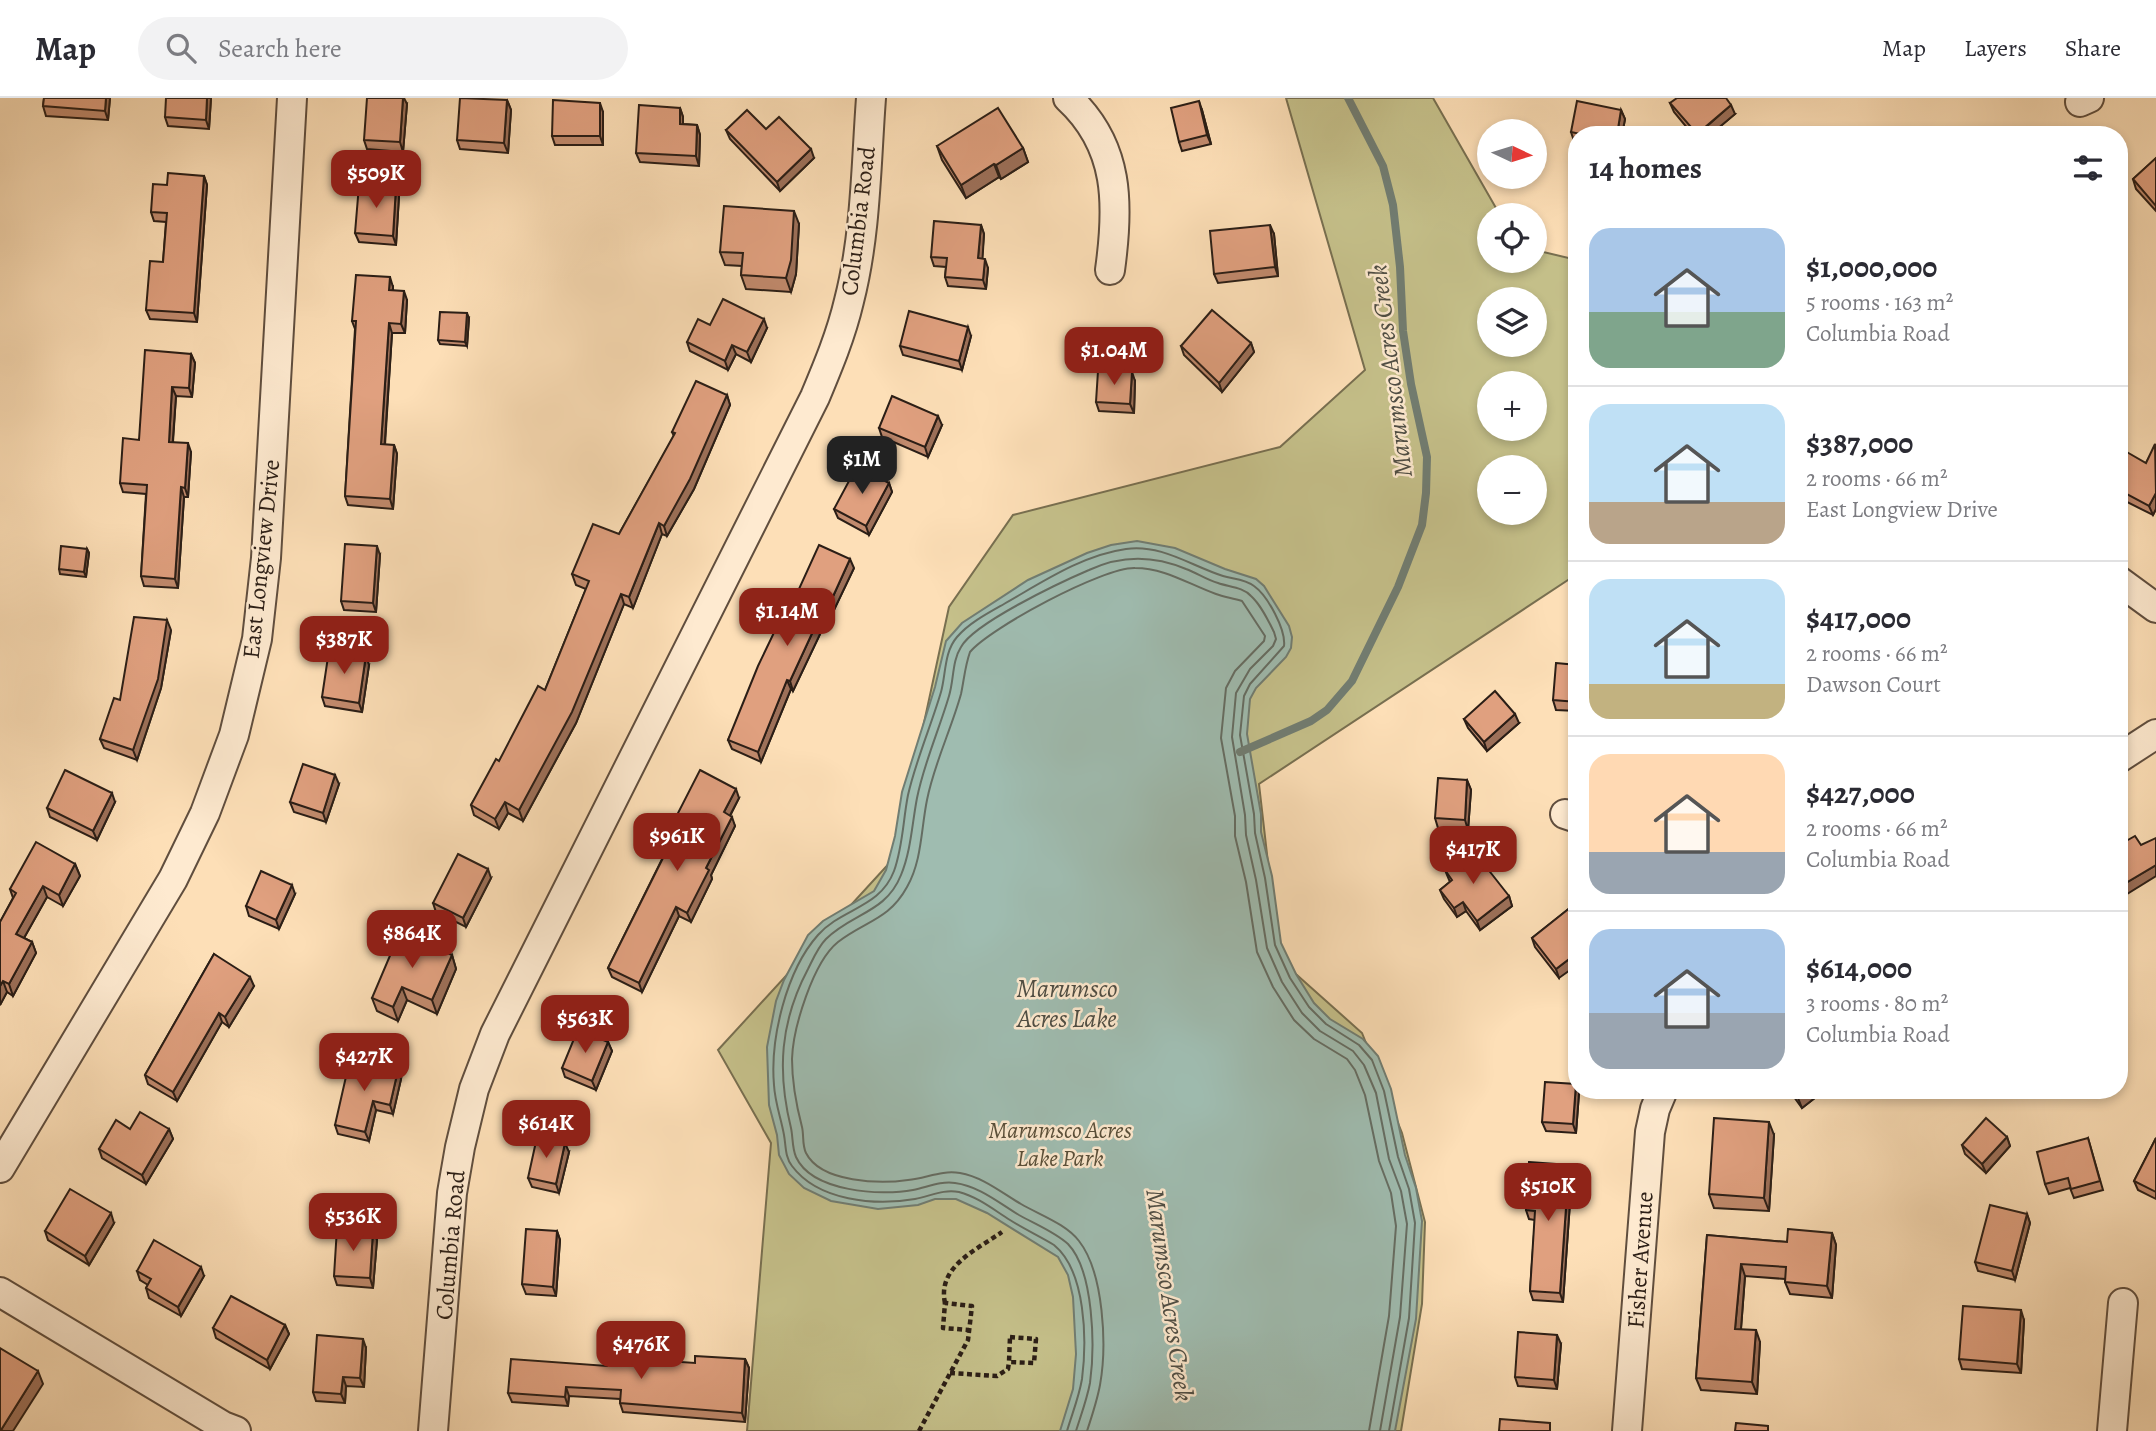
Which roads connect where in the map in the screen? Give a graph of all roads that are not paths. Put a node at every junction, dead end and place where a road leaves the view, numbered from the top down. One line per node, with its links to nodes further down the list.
1 (292, 98): 10 (street, East Longview Drive)
2 (871, 98): 14 (street, Columbia Road)
3 (1068, 98): 4 (street)
4 (1110, 271)
5 (2128, 588): 6 (street)
6 (2156, 608)
7 (2156, 734): 8 (street)
8 (2128, 752)
9 (1659, 1099): 15 (street, Fisher Avenue)
10 (0, 1168)
11 (0, 1292): 13 (street)
12 (2123, 1303): 16 (street)
13 (236, 1431)
14 (433, 1431)
15 (1627, 1431)
16 (2112, 1431)

